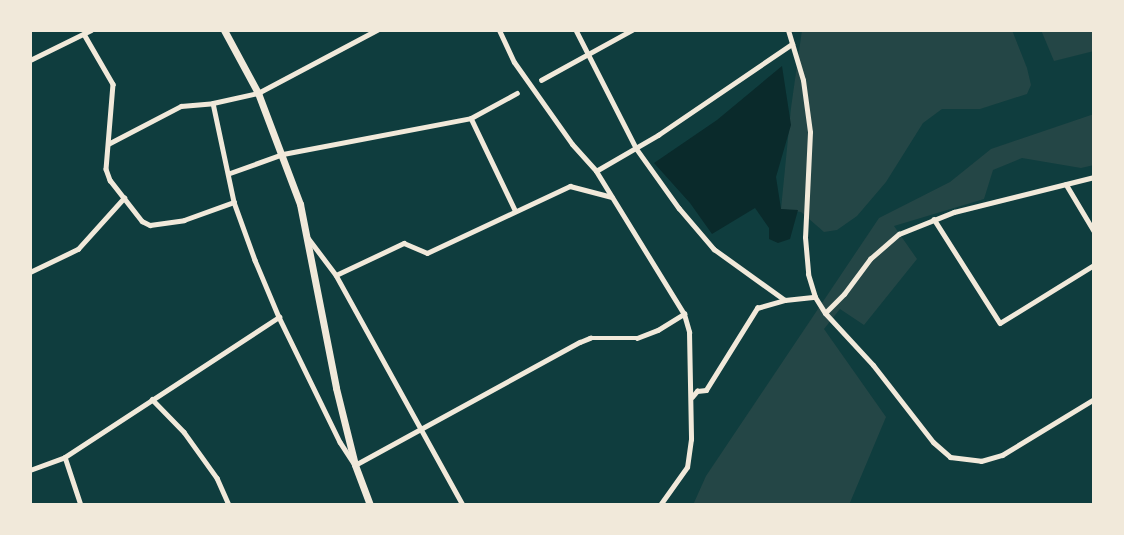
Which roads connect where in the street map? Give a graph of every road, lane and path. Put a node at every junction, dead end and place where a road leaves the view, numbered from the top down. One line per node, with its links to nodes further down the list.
1 (91, 30): 8 (street)
2 (224, 30): 13 (main road)
3 (377, 30): 13 (street)
4 (499, 30): 20 (street)
5 (576, 30): 10 (street)
6 (632, 30): 10 (street)
7 (788, 30): 9 (street)
8 (84, 34): 11 (street); 17 (street)
9 (792, 44): 18 (street); 34 (street)
10 (588, 52): 12 (street); 18 (street)
11 (30, 60)
12 (541, 80)
13 (258, 93): 15 (street); 19 (main road)
14 (517, 93): 16 (street)
15 (213, 103): 17 (street); 21 (street)
16 (471, 118): 19 (street); 27 (street)
17 (108, 144): 25 (street)
18 (636, 148): 20 (street); 35 (street)
19 (283, 154): 21 (street); 30 (main road)
20 (596, 171): 24 (street)
21 (230, 173): 26 (street)
22 (1094, 177): 23 (street)
23 (1066, 184): 28 (street); 29 (street)
24 (612, 197): 27 (street); 37 (street)
25 (124, 198): 26 (street); 32 (street)
26 (234, 201): 38 (street)
27 (515, 210): 33 (street)
28 (934, 219): 31 (street); 36 (street)
29 (1094, 231)
30 (305, 234): 33 (street); 44 (main road)
31 (1094, 265)
32 (30, 272)
33 (336, 275): 42 (street)
34 (815, 297): 35 (street); 36 (street)
35 (785, 300): 39 (street)
36 (825, 313): 41 (street)
37 (684, 314): 39 (street); 42 (street)
38 (279, 317): 40 (street); 44 (street)
39 (692, 397): 50 (street)
40 (152, 399): 43 (street); 47 (street)
41 (1094, 399)
42 (421, 430): 44 (street); 49 (street)
43 (64, 457): 45 (street); 46 (street)
44 (356, 465): 48 (main road)
45 (30, 470)
46 (81, 505)
47 (229, 505)
48 (370, 505)
49 (463, 505)
50 (660, 505)

